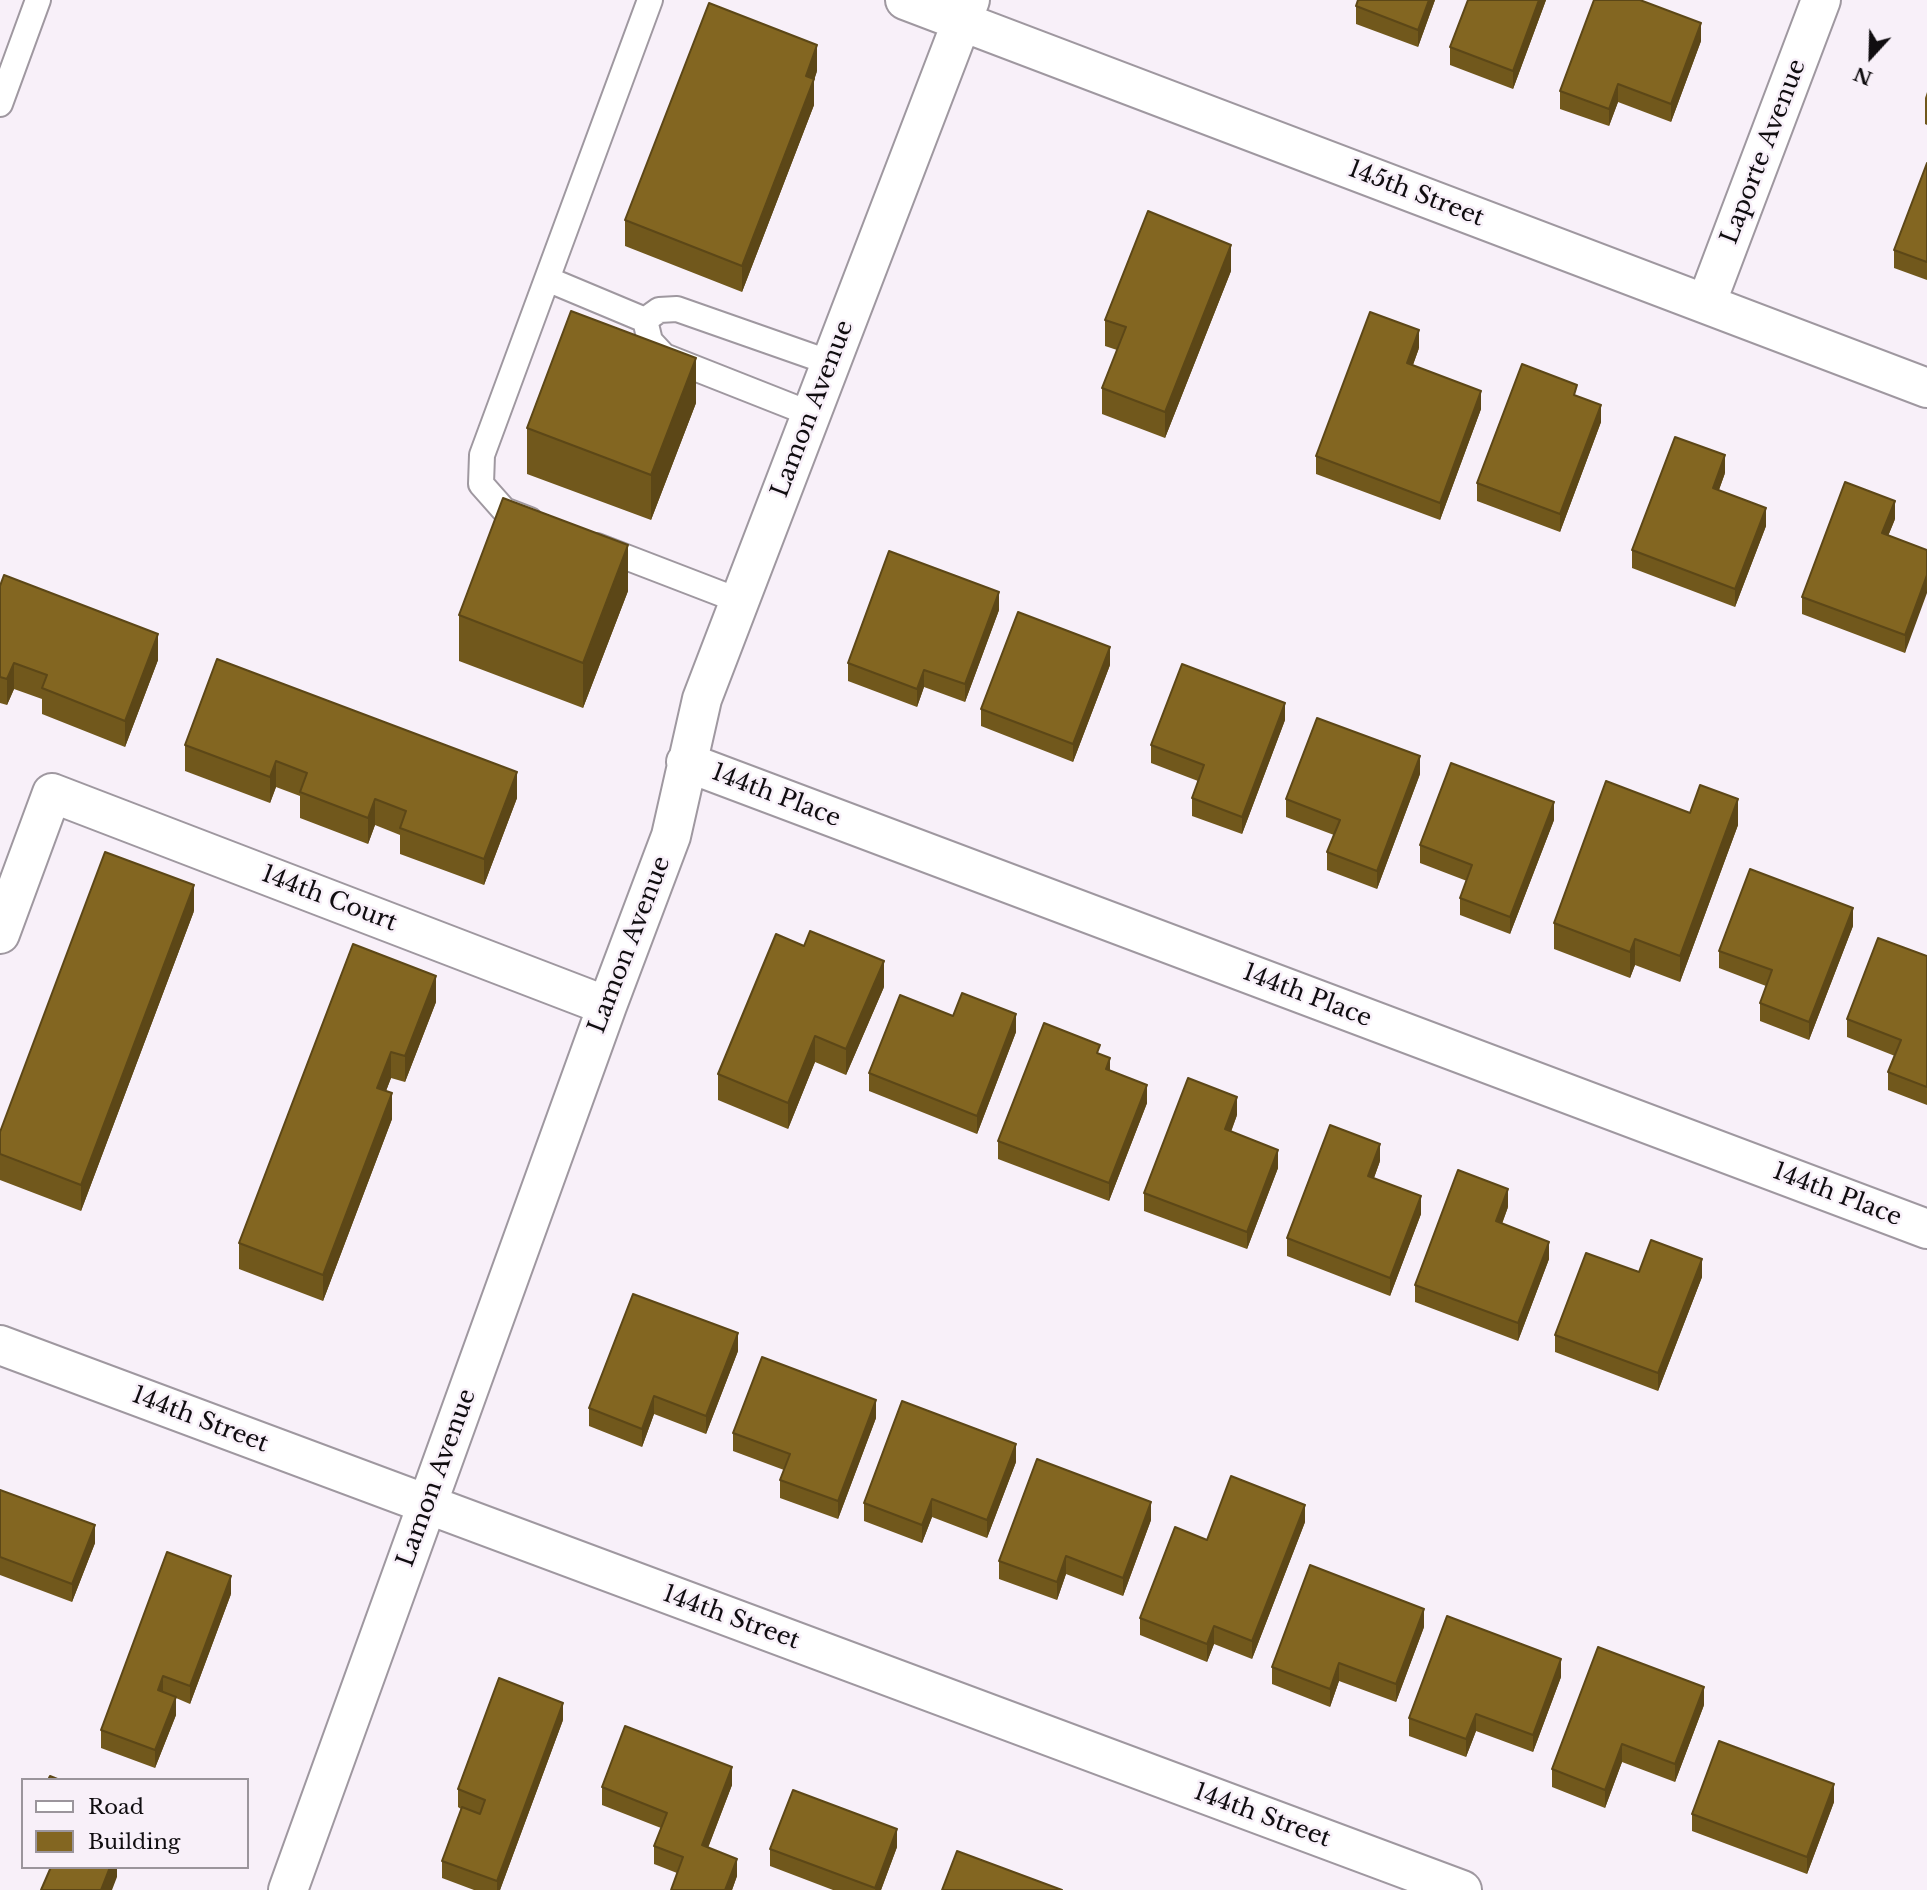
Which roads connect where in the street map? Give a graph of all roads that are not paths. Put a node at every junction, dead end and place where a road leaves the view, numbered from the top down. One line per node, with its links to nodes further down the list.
1 (38, 0): 6 (lane)
2 (650, 0): 7 (lane)
3 (905, 0): 5 (street, 145th Street)
4 (1821, 0): 8 (street, Laporte Avenue)
5 (966, 11): 8 (street, 145th Street); 10 (street, Lamon Avenue)
6 (0, 104)
7 (547, 279): 9 (lane); 13 (lane)
8 (1706, 304): 11 (street, 145th Street)
9 (645, 320): 10 (lane); 12 (lane)
10 (831, 363): 12 (street, Lamon Avenue)
11 (1927, 388)
12 (811, 414): 15 (street, Lamon Avenue)
13 (553, 529)
14 (578, 539): 15 (lane)
15 (740, 601): 16 (street, Lamon Avenue)
16 (686, 762): 18 (street, Lamon Avenue); 19 (street, 144th Place)
17 (0, 934): 18 (street, 144th Court)
18 (607, 1006): 21 (street, Lamon Avenue)
19 (1927, 1229)
20 (0, 1345): 21 (street, 144th Street)
21 (427, 1505): 22 (street, Lamon Avenue); 23 (street, 144th Street)
22 (288, 1890)
23 (1462, 1890)

